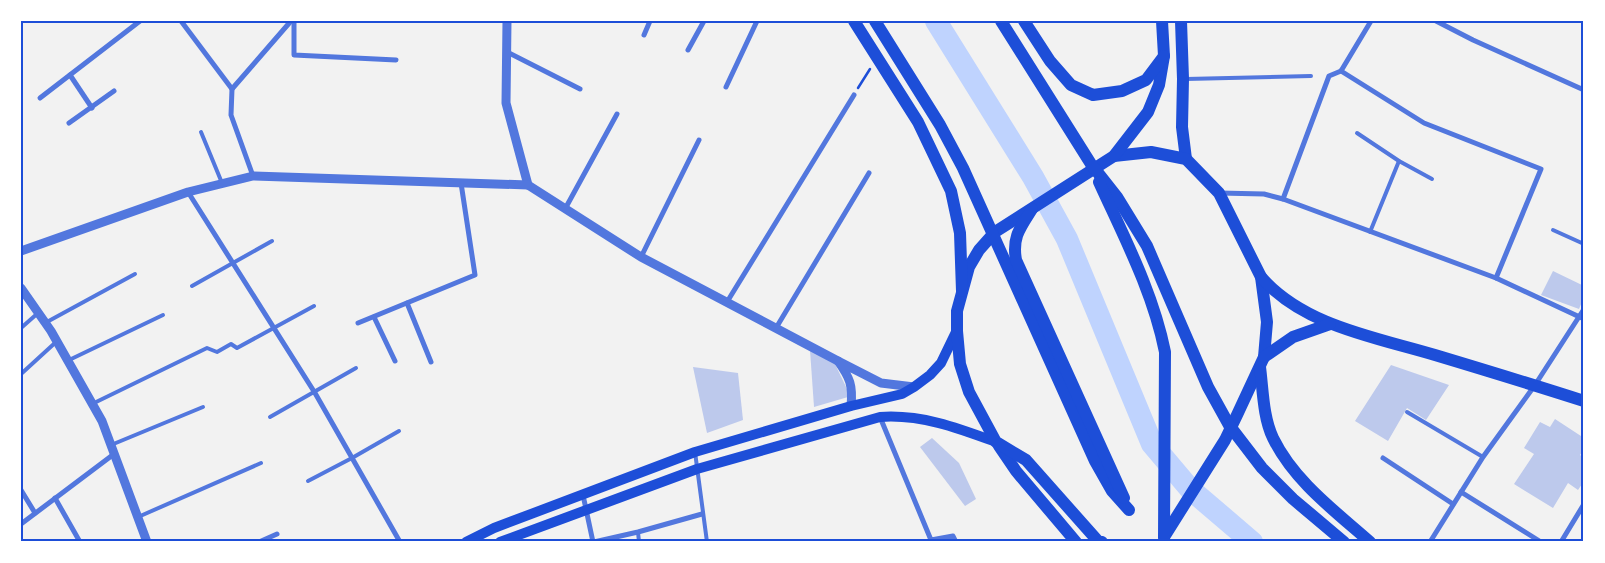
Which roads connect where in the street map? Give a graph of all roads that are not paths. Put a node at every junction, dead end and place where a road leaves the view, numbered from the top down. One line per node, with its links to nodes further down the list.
1 (140, 21): 22 (street)
2 (181, 21): 26 (street)
3 (293, 21): 20 (street); 26 (street)
4 (507, 21): 18 (street)
5 (650, 21): 16 (street)
6 (704, 21): 17 (street)
7 (757, 21): 25 (street)
8 (854, 21): 65 (main road)
9 (875, 21): 52 (main road)
10 (1001, 21): 41 (main road)
11 (1162, 21): 19 (main road)
12 (1181, 21): 24 (main road)
13 (1371, 21): 21 (street)
14 (1436, 21): 28 (street)
15 (1029, 24): 19 (main road)
16 (644, 35)
17 (688, 50)
18 (506, 52): 27 (street); 47 (street)
19 (1164, 56): 38 (main road)
20 (396, 60)
21 (1341, 71): 50 (street); 62 (street)
22 (70, 75): 31 (street); 32 (street)
23 (1311, 76): 24 (lane)
24 (1184, 79): 39 (main road)
25 (726, 87)
26 (232, 89): 43 (street)
27 (580, 89)
28 (1584, 90)
29 (114, 91): 32 (street)
30 (854, 95): 66 (street)
31 (40, 98)
32 (92, 108): 34 (street)
33 (617, 114): 51 (street)
34 (69, 123)
35 (201, 132): 45 (lane)
36 (1357, 133): 40 (lane)
37 (699, 140): 58 (street)
38 (1114, 156): 39 (main road); 52 (main road)
39 (1186, 159): 49 (main road)
40 (1399, 161): 44 (lane); 54 (lane)
41 (1091, 164): 123 (main road); 136 (main road)
42 (869, 174): 79 (street)
43 (253, 176): 45 (street); 46 (street)
44 (1432, 179)
45 (222, 183): 48 (street)
46 (460, 183): 47 (street); 67 (street)
47 (528, 185): 51 (street)
48 (188, 192): 57 (street); 59 (street)
49 (1219, 193): 50 (street); 61 (main road)
50 (1283, 199): 54 (street)
51 (565, 209): 58 (street)
52 (1032, 209): 65 (main road)
53 (1552, 230): 56 (lane)
54 (1370, 232): 62 (street)
55 (272, 241): 59 (lane)
56 (1584, 244)
57 (21, 251)
58 (641, 257): 66 (street)
59 (234, 263): 63 (lane); 78 (street)
60 (136, 274): 75 (lane)
61 (1261, 277): 76 (main road); 86 (main road)
62 (1496, 278): 73 (street)
63 (192, 286)
64 (21, 288): 70 (street)
65 (962, 291): 80 (main road)
66 (727, 302): 79 (street)
67 (407, 303): 72 (street); 85 (street)
68 (314, 306): 78 (lane)
69 (1584, 309): 73 (street)
70 (38, 313): 75 (street); 77 (lane)
71 (163, 315): 83 (lane)
72 (374, 317): 74 (street); 82 (street)
73 (1582, 317): 89 (street)
74 (358, 323)
75 (45, 324): 81 (street)
76 (1330, 324): 86 (main road); 89 (main road)
77 (21, 328)
78 (275, 328): 91 (street); 93 (lane)
79 (776, 328): 84 (street)
80 (956, 332): 90 (main road); 100 (main road)
81 (56, 342): 83 (street); 88 (lane)
82 (395, 360)
83 (68, 361): 93 (street)
84 (838, 361): 90 (street); 94 (street)
85 (431, 362)
86 (1262, 362): 123 (main road); 137 (main road)
87 (356, 368): 91 (lane)
88 (21, 374)
89 (1535, 385): 92 (main road); 104 (street)
90 (914, 387): 94 (main road)
91 (314, 392): 97 (lane); 105 (street)
92 (1584, 401)
93 (92, 404): 101 (street)
94 (851, 406): 102 (main road)
95 (203, 407): 101 (lane)
96 (1407, 412): 104 (lane)
97 (270, 416)
98 (880, 417): 100 (main road); 108 (main road); 133 (street)
99 (400, 431): 105 (lane)
100 (996, 442): 134 (main road); 135 (main road)
101 (111, 445): 103 (street)
102 (695, 452): 108 (lane); 112 (main road)
103 (114, 454): 113 (street); 119 (street)
104 (1483, 457): 111 (street)
105 (352, 458): 109 (lane); 127 (street)
106 (1382, 458): 114 (street)
107 (261, 463): 119 (lane)
108 (697, 469): 116 (main road); 118 (lane)
109 (308, 481)
110 (21, 490): 117 (street)
111 (1461, 492): 114 (street); 139 (street)
112 (582, 494): 116 (street); 128 (main road)
113 (55, 498): 117 (street); 124 (street)
114 (1453, 504): 138 (street)
115 (1584, 504): 140 (street)
116 (586, 510): 129 (main road); 130 (street)
117 (35, 513): 120 (street)
118 (702, 514): 121 (street); 132 (lane)
119 (138, 517): 125 (street)
120 (21, 524)
121 (638, 532): 130 (street); 131 (lane)
122 (277, 534): 126 (street)
123 (1161, 540)
124 (80, 542)
125 (147, 542)
126 (258, 542)
127 (400, 542)
128 (466, 542)
129 (500, 542)
130 (594, 542)
131 (639, 542)
132 (707, 542)
133 (956, 542)
134 (1076, 542)
135 (1102, 542)
136 (1344, 542)
137 (1370, 542)
138 (1430, 542)
139 (1541, 542)
140 (1561, 542)

